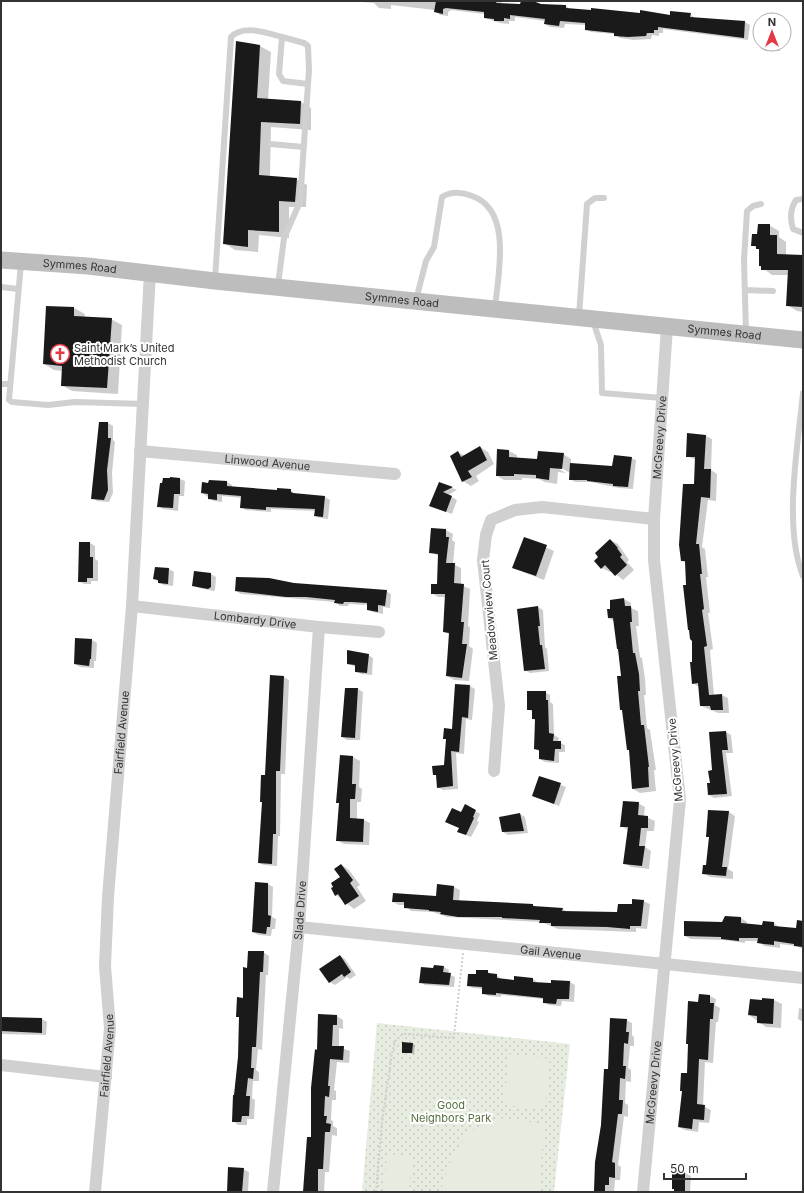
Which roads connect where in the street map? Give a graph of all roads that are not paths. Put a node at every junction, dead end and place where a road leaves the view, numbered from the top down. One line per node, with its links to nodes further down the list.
1 (282, 37): 2 (lane); 2 (lane); 12 (lane)
2 (308, 84): 4 (lane)
3 (270, 144): 4 (lane)
4 (304, 147): 14 (lane)
5 (604, 198): 20 (lane)
6 (803, 199): 8 (lane)
7 (761, 204): 16 (lane)
8 (803, 233)
9 (1, 260): 10 (main road, Symmes Road)
10 (21, 262): 11 (main road, Symmes Road); 15 (lane)
11 (150, 272): 12 (main road, Symmes Road); 28 (street, Fairfield Avenue)
12 (215, 281): 14 (main road, Symmes Road)
13 (1, 287): 15 (lane)
14 (278, 287): 18 (main road, Symmes Road)
15 (18, 289): 25 (lane)
16 (745, 290): 17 (lane); 22 (lane)
17 (772, 291)
18 (416, 301): 19 (main road, Symmes Road); 19 (lane)
19 (495, 309): 20 (main road, Symmes Road)
20 (586, 319): 21 (main road, Symmes Road); 27 (lane)
21 (667, 327): 22 (main road, Symmes Road); 27 (street, McGreevy Drive)
22 (746, 335): 23 (main road, Symmes Road)
23 (803, 340)
24 (1, 384): 25 (lane)
25 (10, 384): 28 (lane)
26 (803, 393): 32 (lane)
27 (662, 398): 31 (street, McGreevy Drive)
28 (143, 404): 29 (street, Fairfield Avenue)
29 (140, 450): 30 (street, Linwood Avenue); 33 (street, Fairfield Avenue)
30 (395, 474)
31 (654, 519): 36 (street, Meadowview Court); 38 (street, McGreevy Drive)
32 (803, 576)
33 (132, 606): 34 (street, Lombardy Drive); 41 (street, Fairfield Avenue)
34 (319, 627): 35 (street, Lombardy Drive); 37 (street, Slade Drive)
35 (380, 632)
36 (494, 771)
37 (299, 927): 38 (street, Gail Avenue); 43 (street, Slade Drive)
38 (664, 964): 39 (street, Gail Avenue); 44 (street, McGreevy Drive)
39 (803, 978)
40 (1, 1065): 41 (street)
41 (106, 1077): 42 (street, Fairfield Avenue)
42 (95, 1192)
43 (273, 1192)
44 (643, 1192)

